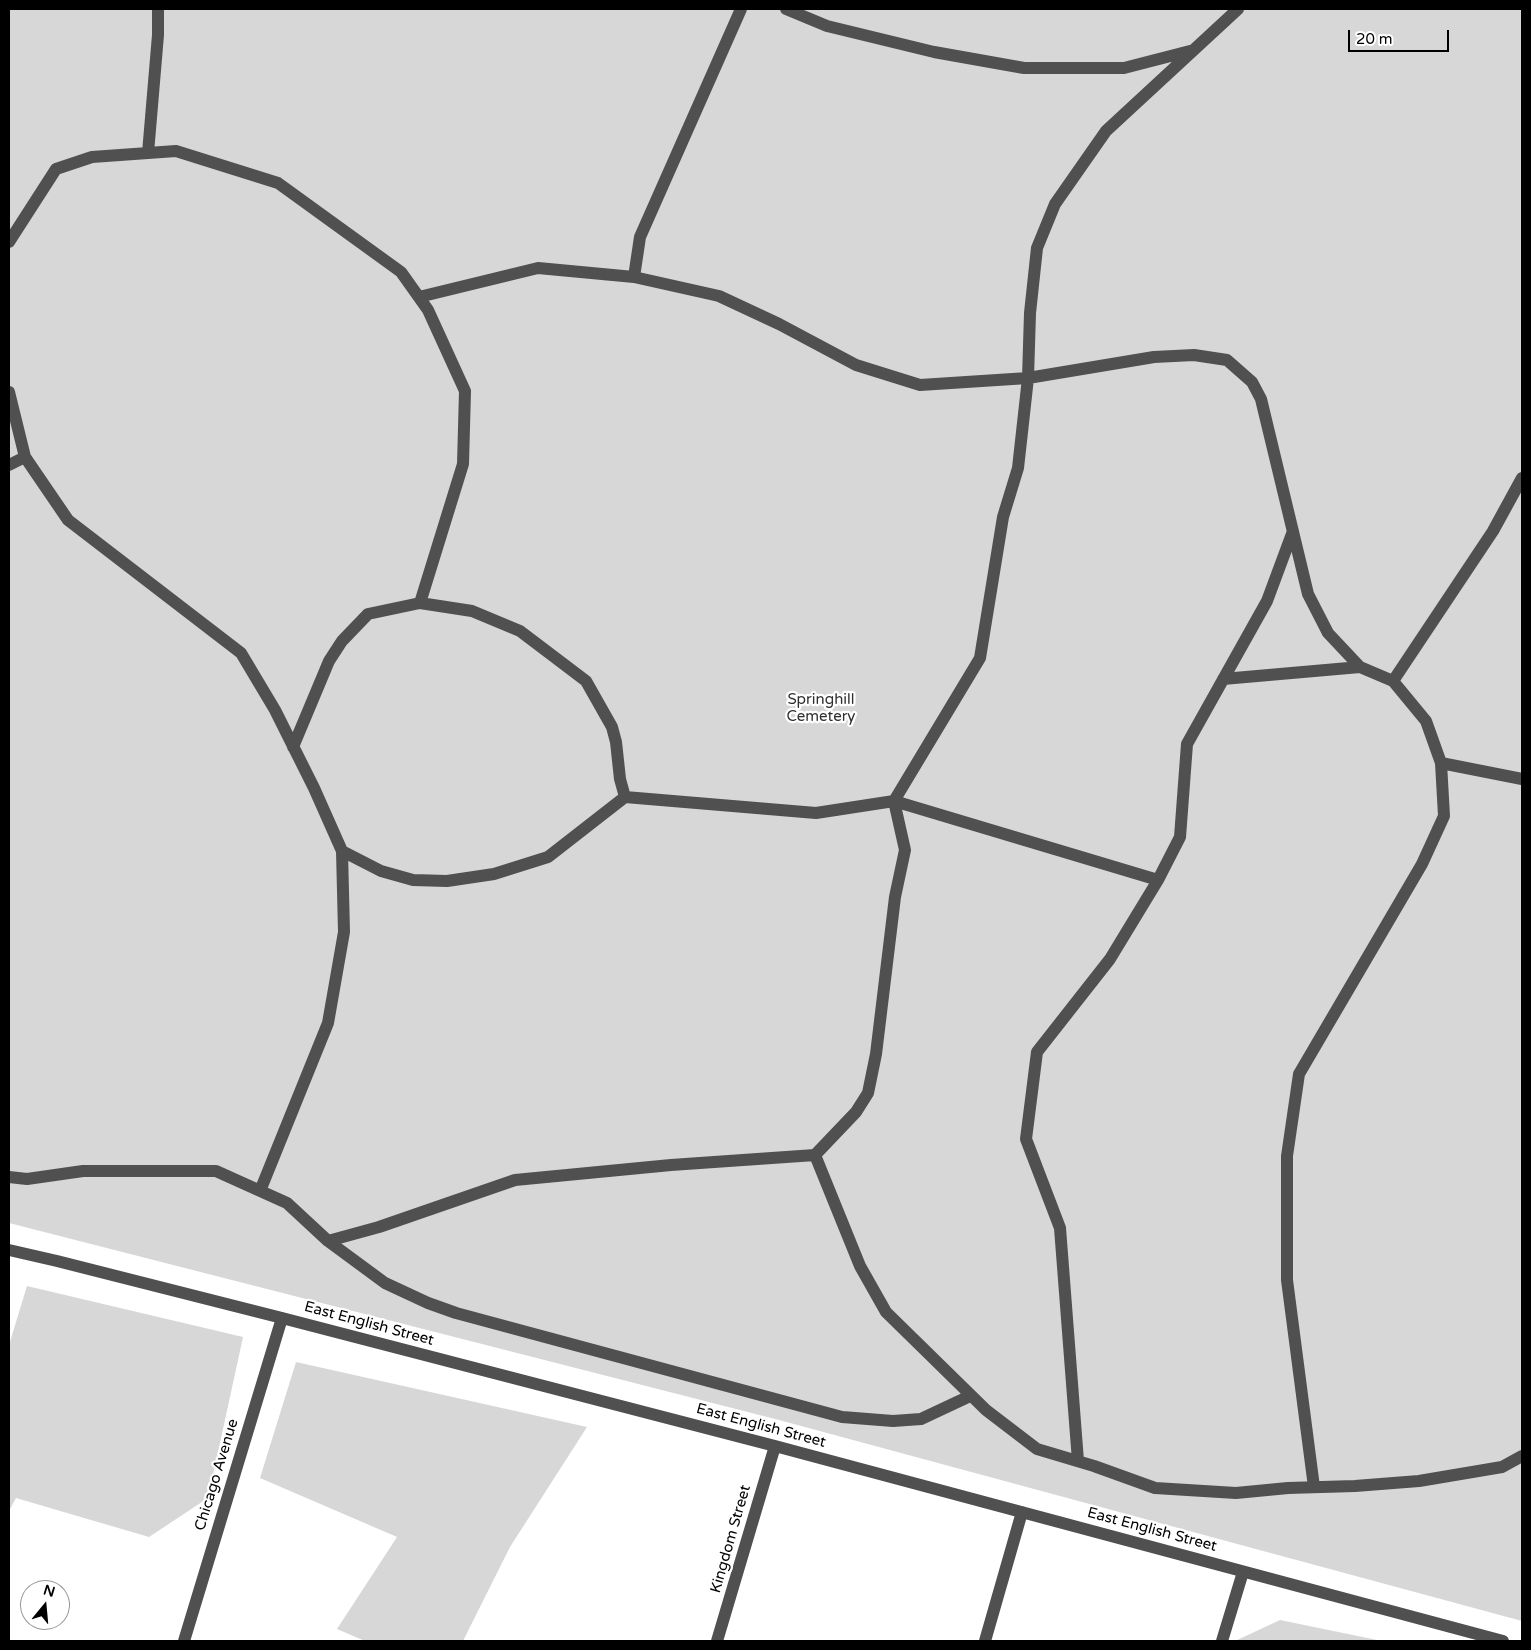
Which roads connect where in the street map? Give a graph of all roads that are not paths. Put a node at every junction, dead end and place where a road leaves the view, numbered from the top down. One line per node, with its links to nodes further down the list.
1 (158, 9): 6 (street)
2 (741, 9): 8 (street)
3 (786, 9): 5 (street)
4 (1238, 9): 5 (street)
5 (1192, 51): 10 (street)
6 (148, 153): 7 (street); 9 (street)
7 (9, 242)
8 (634, 277): 9 (street); 10 (street)
9 (419, 297): 16 (street)
10 (1028, 378): 15 (street); 24 (street)
11 (9, 392): 12 (street)
12 (25, 457): 13 (street); 20 (street)
13 (9, 465)
14 (1522, 478): 19 (street)
15 (1293, 530): 17 (street); 18 (street)
16 (420, 603): 20 (street); 23 (street)
17 (1360, 667): 18 (street); 19 (street)
18 (1223, 680): 26 (street)
19 (1393, 681): 21 (street)
20 (293, 746): 25 (street)
21 (1441, 763): 22 (street); 37 (street)
22 (1522, 779)
23 (626, 797): 24 (street); 25 (street)
24 (894, 801): 26 (street); 27 (street)
25 (342, 851): 29 (street)
26 (1158, 880): 36 (street)
27 (815, 1156): 30 (street); 33 (street)
28 (9, 1177): 29 (street)
29 (260, 1191): 30 (street)
30 (328, 1240): 33 (street)
31 (9, 1250): 32 (street, East English Street)
32 (282, 1318): 34 (street, East English Street); 41 (street, Chicago Avenue)
33 (970, 1396): 36 (street)
34 (775, 1446): 38 (street, East English Street); 42 (street, Kingdom Street)
35 (1522, 1456): 37 (street)
36 (1078, 1461): 37 (street)
37 (1314, 1487)
38 (1022, 1512): 39 (street, East English Street); 43 (street)
39 (1243, 1572): 40 (street, East English Street); 44 (street)
40 (1476, 1638): 45 (street, East English Street)
41 (184, 1641)
42 (718, 1641)
43 (985, 1641)
44 (1222, 1641)
45 (1503, 1641)

